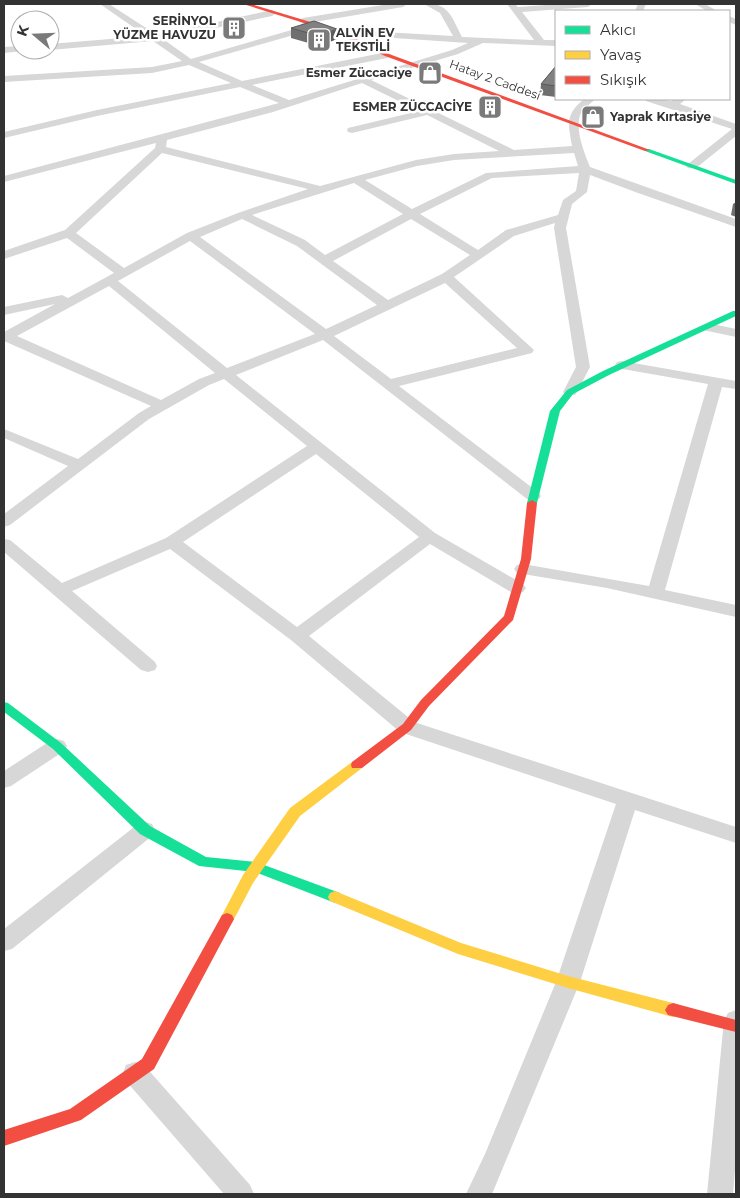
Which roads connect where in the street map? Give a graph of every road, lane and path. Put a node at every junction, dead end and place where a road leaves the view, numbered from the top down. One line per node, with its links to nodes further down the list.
1 (104, 4): 13 (street)
2 (246, 4): 8 (street, Hatay 2 Caddesi)
3 (403, 4): 10 (street)
4 (428, 4): 14 (street)
5 (588, 4): 7 (street)
6 (699, 4): 9 (street)
7 (514, 7): 16 (street)
8 (274, 8): 10 (street, Hatay 2 Caddesi); 13 (street)
9 (711, 10)
10 (303, 21): 11 (street, Hatay 2 Caddesi)
11 (320, 25): 12 (street, Hatay 2 Caddesi); 20 (street)
12 (335, 31): 14 (street); 19 (street, Hatay 2 Caddesi)
13 (157, 38): 18 (street); 20 (street)
14 (459, 40): 15 (street)
15 (480, 41): 16 (street); 21 (street)
16 (542, 43): 17 (street)
17 (555, 44)
18 (60, 46)
19 (387, 55): 21 (street, Hatay 2 Caddesi); 24 (street)
20 (190, 62): 22 (street); 24 (street)
21 (412, 64): 23 (street); 31 (street, Hatay 2 Caddesi)
22 (4, 79)
23 (363, 80): 28 (street); 30 (street)
24 (241, 84): 28 (street); 35 (street)
25 (589, 100): 31 (street)
26 (653, 100): 29 (street)
27 (680, 100): 29 (street)
28 (289, 104): 36 (street)
29 (672, 106): 32 (street)
30 (429, 112): 33 (street); 38 (street)
31 (573, 123): 37 (street); 39 (street, Hatay 2 Caddesi)
32 (736, 127)
33 (352, 130)
34 (736, 131): 39 (street)
35 (4, 135)
36 (161, 143): 41 (street); 44 (street); 51 (street)
37 (578, 149): 38 (street); 40 (street)
38 (512, 153): 42 (street)
39 (692, 166): 43 (street, Hatay 2 Caddesi)
40 (585, 169): 48 (street); 49 (street); 50 (street)
41 (4, 179)
42 (356, 180): 44 (street); 45 (street)
43 (736, 182)
44 (320, 189): 47 (street)
45 (399, 207): 46 (street); 48 (street)
46 (386, 211)
47 (242, 215): 52 (street); 55 (street)
48 (412, 215): 54 (street); 55 (street)
49 (563, 217): 54 (street); 72 (street)
50 (736, 223)
51 (69, 233): 53 (street); 56 (street)
52 (191, 236): 56 (street); 65 (street)
53 (4, 255)
54 (478, 255): 57 (street)
55 (324, 260): 60 (street)
56 (122, 274): 58 (street)
57 (446, 277): 60 (street); 70 (street)
58 (110, 281): 59 (street); 68 (street)
59 (82, 295): 61 (street); 66 (street)
60 (386, 306): 65 (street)
61 (4, 311)
62 (736, 313): 63 (street)
63 (708, 327): 64 (street); 67 (street)
64 (736, 333)
65 (325, 334): 68 (street); 70 (street)
66 (5, 336): 73 (street)
67 (622, 365): 69 (street); 72 (street)
68 (225, 374): 73 (street); 75 (street)
69 (716, 382): 71 (street); 85 (street)
70 (389, 384): 77 (street)
71 (736, 385)
72 (570, 392): 77 (street)
73 (162, 406): 76 (street)
74 (4, 433): 76 (street)
75 (316, 447): 79 (street); 80 (street)
76 (79, 465): 78 (street)
77 (533, 496): 82 (street)
78 (4, 522)
79 (429, 537): 83 (street); 87 (street)
80 (172, 542): 84 (street); 87 (street)
81 (4, 544): 84 (street)
82 (523, 569): 83 (street); 85 (street)
83 (518, 588): 90 (street)
84 (60, 590): 88 (street)
85 (655, 594): 86 (street)
86 (736, 610)
87 (298, 636): 90 (street)
88 (148, 666)
89 (4, 706): 91 (street)
90 (407, 727): 93 (street); 96 (street)
91 (57, 746): 92 (street); 94 (street)
92 (4, 781)
93 (628, 800): 95 (street); 98 (street)
94 (145, 830): 96 (street); 97 (street)
95 (736, 835)
96 (256, 867): 98 (street); 100 (street)
97 (4, 942)
98 (568, 982): 99 (street); 103 (street)
99 (736, 1023): 104 (street)
100 (135, 1073): 101 (street); 102 (street)
101 (4, 1138)
102 (241, 1194)
103 (479, 1194)
104 (720, 1194)

